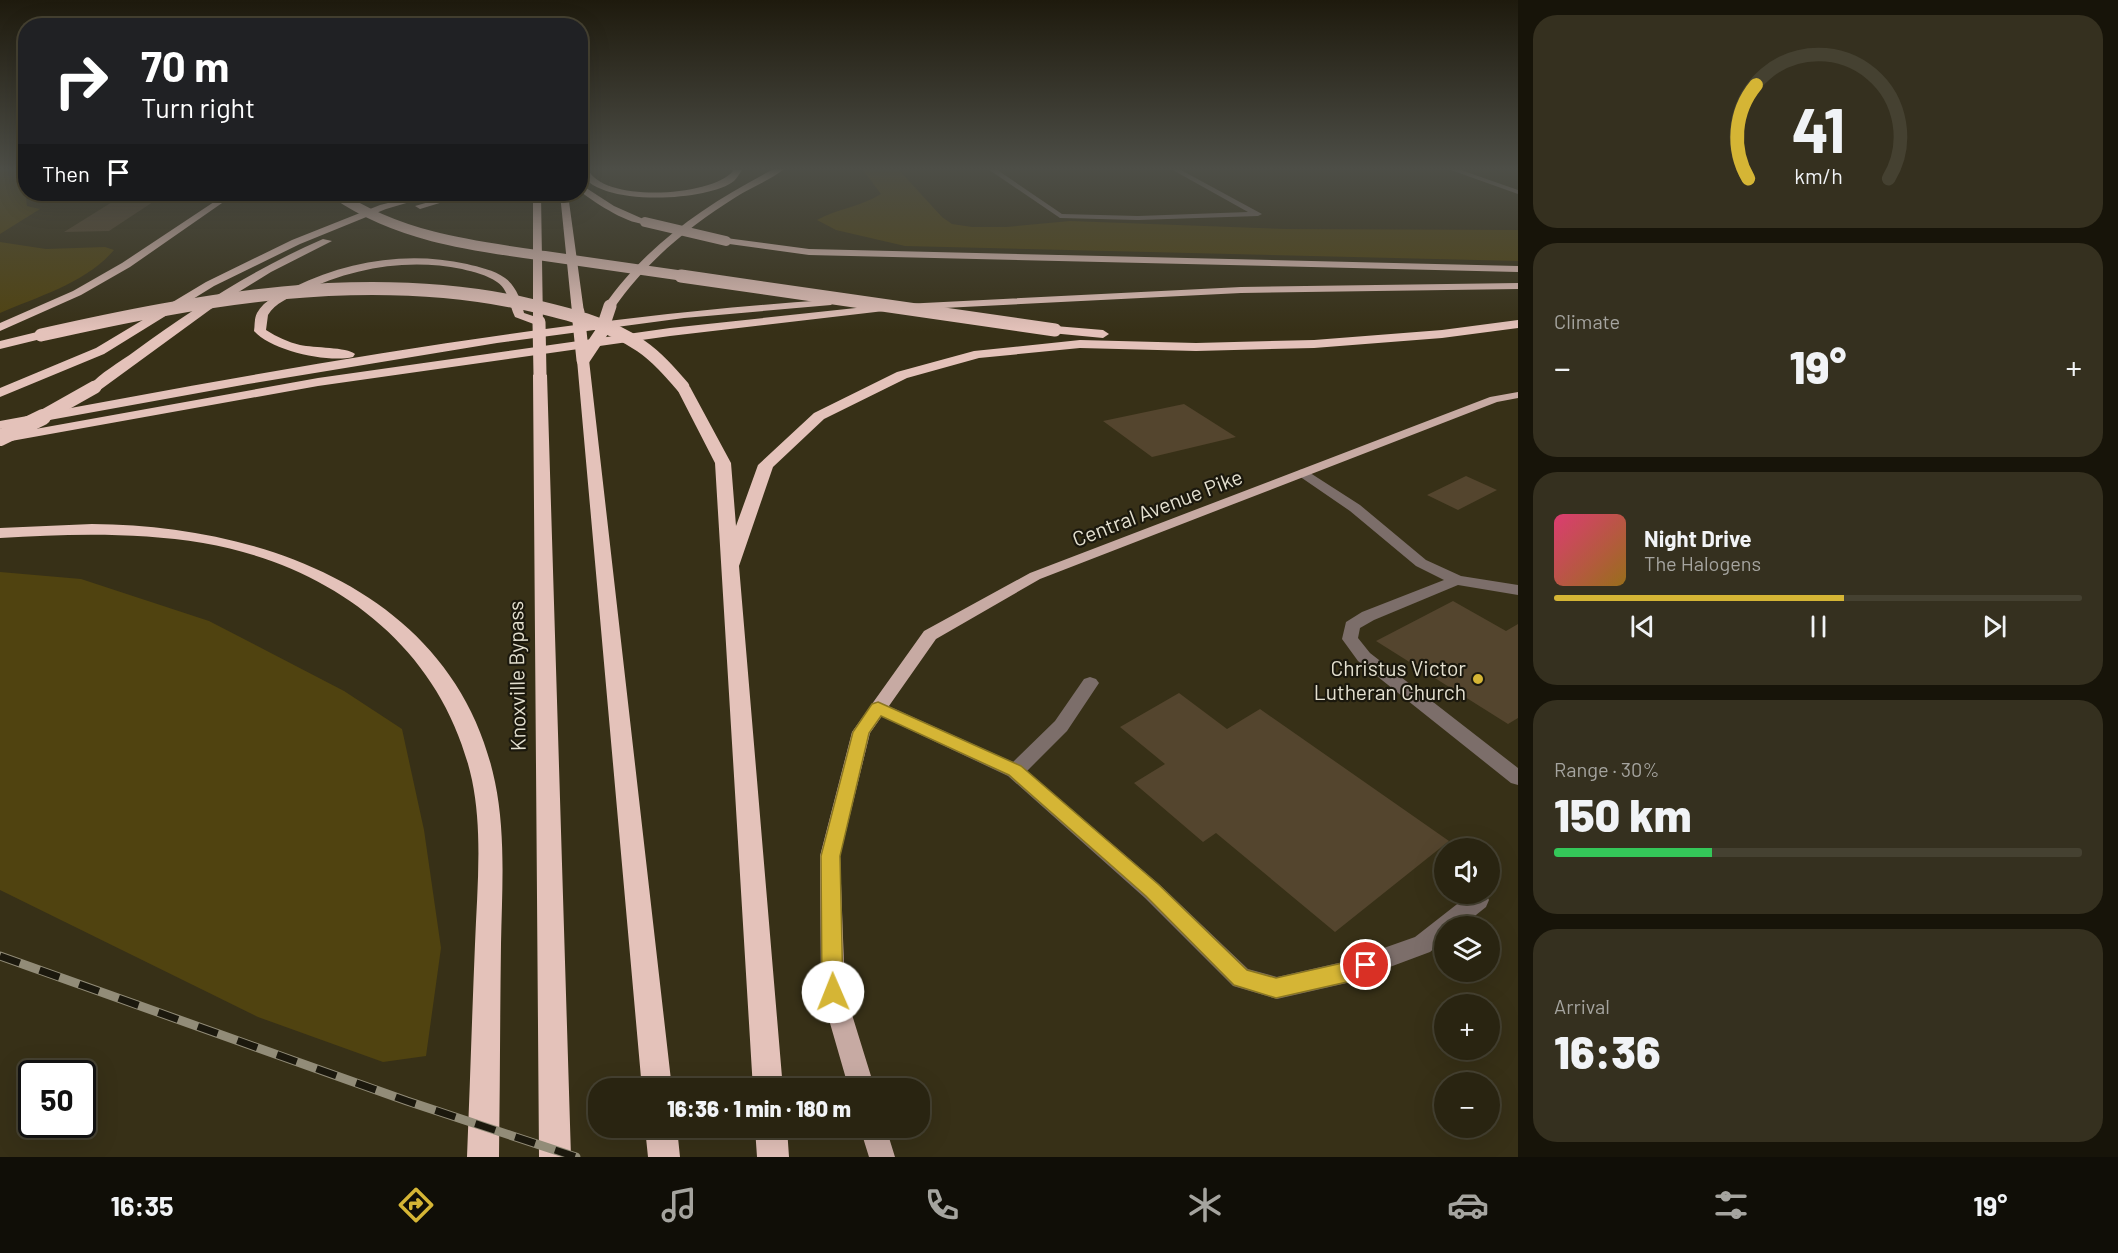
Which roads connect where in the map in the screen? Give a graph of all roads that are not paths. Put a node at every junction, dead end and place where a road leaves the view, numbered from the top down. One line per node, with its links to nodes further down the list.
1 (188, 223): 14 (highway)
2 (343, 223): 19 (highway)
3 (389, 223): 16 (highway, bridge)
4 (536, 223): 12 (highway, Knoxville Bypass)
5 (567, 223): 18 (highway, bridge)
6 (649, 223): 9 (highway, bridge)
7 (694, 223): 18 (highway, bridge)
8 (339, 237): 22 (highway, bridge)
9 (1518, 269)
10 (1518, 276): 15 (highway)
11 (1518, 286): 22 (highway)
12 (539, 322): 15 (highway); 40 (highway, Knoxville Bypass, bridge)
13 (1518, 324): 16 (highway)
14 (0, 327)
15 (499, 339): 21 (highway)
16 (1314, 344): 25 (highway)
17 (0, 345): 25 (highway, bridge)
18 (583, 365): 33 (highway)
19 (0, 393)
20 (1518, 394): 23 (main road, Central Avenue Pike)
21 (0, 425)
22 (0, 439)
23 (1304, 473): 26 (street); 29 (main road, Central Avenue Pike)
24 (0, 533): 39 (highway)
25 (730, 567): 34 (highway)
26 (1457, 580): 27 (street); 31 (street)
27 (1518, 590)
28 (1090, 683): 30 (street)
29 (878, 708): 30 (street); 35 (main road, Central Avenue Pike)
30 (1015, 771): 32 (street)
31 (1518, 778)
32 (1473, 904)
33 (656, 1078)
34 (767, 1078)
35 (859, 1078)
36 (662, 1138): 41 (highway)
37 (772, 1138): 42 (highway)
38 (876, 1138): 43 (main road)
39 (483, 1157)
40 (555, 1157)
41 (664, 1157)
42 (773, 1157)
43 (882, 1157)

